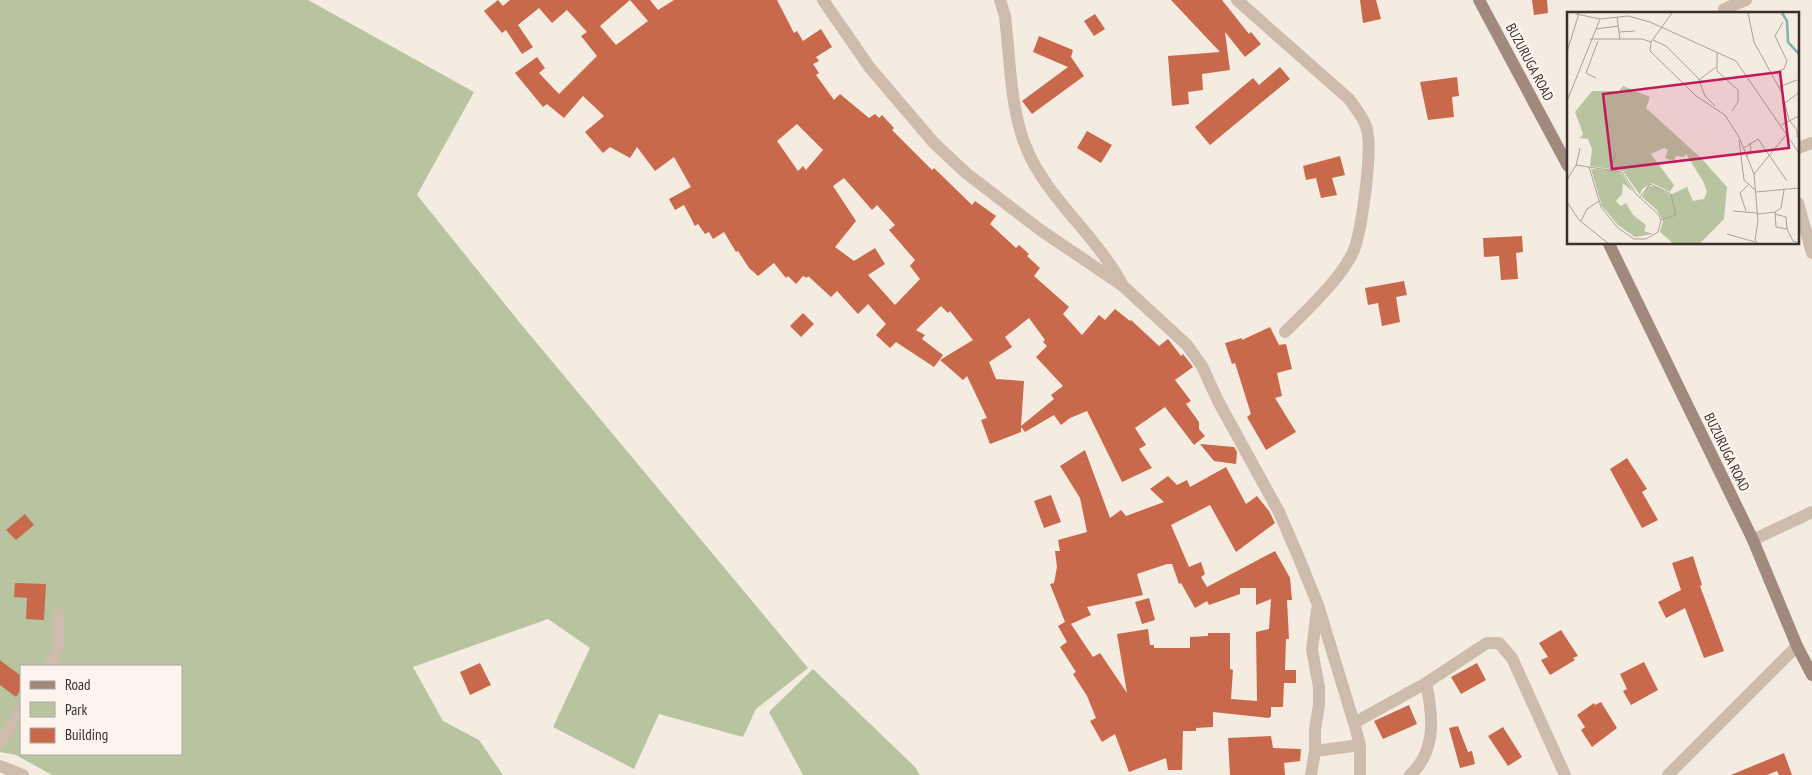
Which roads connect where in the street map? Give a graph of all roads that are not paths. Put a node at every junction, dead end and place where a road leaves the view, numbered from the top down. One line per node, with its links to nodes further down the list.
1 (823, 0): 13 (street)
2 (1000, 0): 13 (street)
3 (1238, 0): 14 (street)
4 (1479, 0): 9 (main road, BUZURUGA ROAD)
5 (1746, 0): 6 (street)
6 (1723, 8)
7 (1812, 143): 8 (street)
8 (1800, 147)
9 (1567, 164)
10 (1800, 210): 12 (street)
11 (1609, 245): 16 (main road, BUZURUGA ROAD)
12 (1812, 253)
13 (1123, 286): 17 (street)
14 (1285, 332)
15 (1812, 512): 16 (street)
16 (1754, 540): 19 (main road, BUZURUGA ROAD)
17 (1318, 606): 24 (street); 27 (street)
18 (58, 614): 20 (street)
19 (1797, 646): 21 (main road, BUZURUGA ROAD); 34 (street)
20 (50, 665)
21 (1812, 675)
22 (1426, 683): 24 (street); 32 (street); 33 (street)
23 (20, 712): 25 (street)
24 (1354, 723): 26 (street)
25 (0, 744)
26 (1360, 745): 27 (street); 31 (street)
27 (1315, 751): 30 (street)
28 (0, 766): 29 (street)
29 (23, 775)
30 (1311, 775)
31 (1360, 775)
32 (1410, 775)
33 (1565, 775)
34 (1668, 775)

